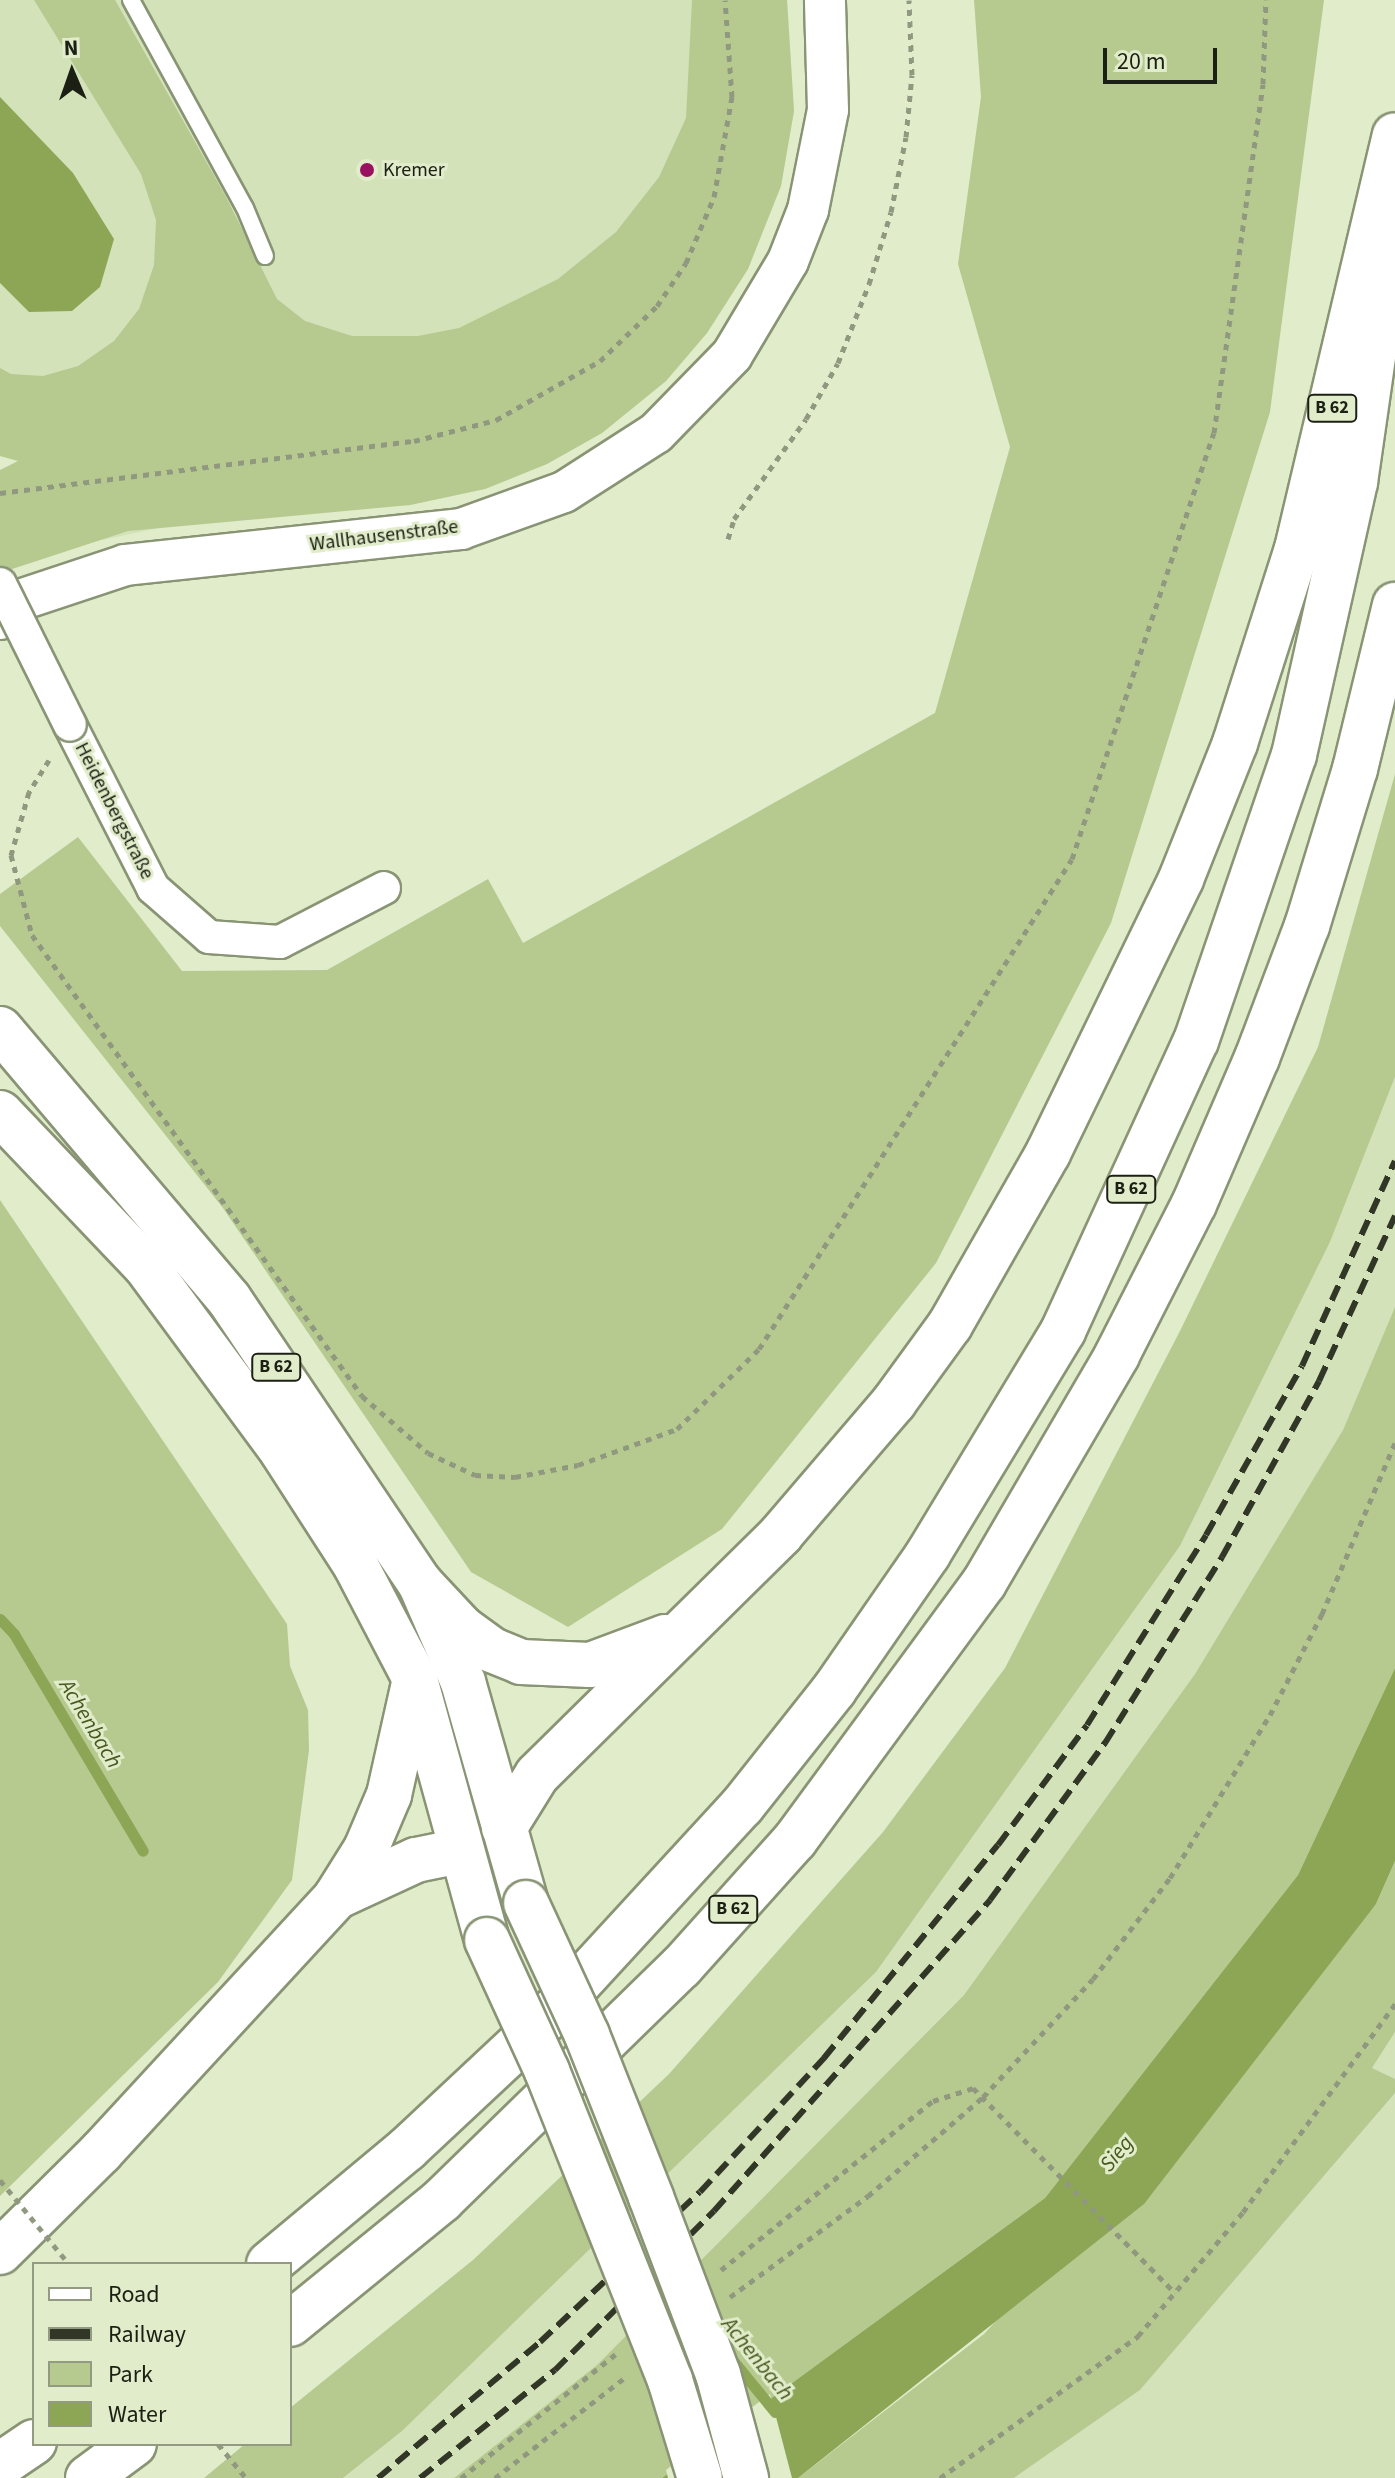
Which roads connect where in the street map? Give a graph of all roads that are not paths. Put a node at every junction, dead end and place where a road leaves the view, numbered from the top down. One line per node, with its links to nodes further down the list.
1 (131, 0): 5 (lane)
2 (825, 0): 6 (street, Wallhausenstraße)
3 (1395, 135): 12 (main road, B 62)
4 (1395, 206): 18 (main road, B 62)
5 (265, 256)
6 (6, 603): 8 (street, Heidenbergstraße, bridge)
7 (1395, 605): 19 (main road, B 62)
8 (384, 888)
9 (0, 1029): 11 (main road, B 62)
10 (0, 1113): 13 (main road, B 62)
11 (420, 1583): 12 (main road, B 62); 14 (main road, B 62)
12 (682, 1630): 14 (main road, B 62)
13 (415, 1679): 15 (main road, B 62); 16 (main road)
14 (504, 1828): 15 (main road); 27 (main road, B 62, bridge)
15 (460, 1851): 16 (main road); 26 (main road, B 62, bridge)
16 (336, 1897): 17 (main road)
17 (0, 2252)
18 (271, 2262)
19 (292, 2322)
20 (32, 2443): 23 (main road)
21 (131, 2446): 24 (main road)
22 (154, 2446): 25 (main road)
23 (0, 2465)
24 (88, 2478)
25 (131, 2478)
26 (700, 2478)
27 (746, 2478)

